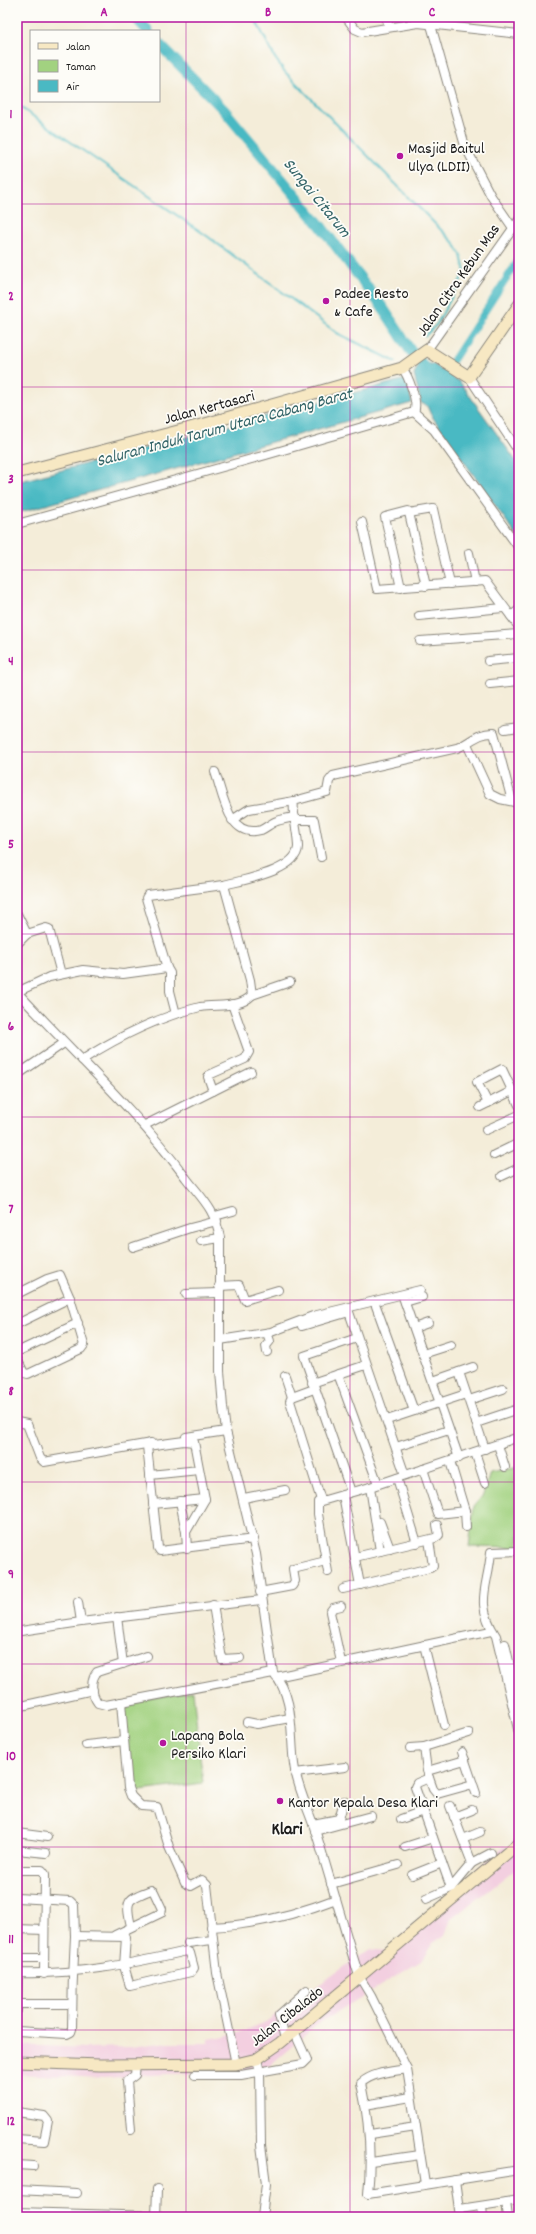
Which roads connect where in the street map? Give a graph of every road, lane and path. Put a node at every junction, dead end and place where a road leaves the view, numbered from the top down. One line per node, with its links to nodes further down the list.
1 (346, 17): 4 (street)
2 (386, 17): 4 (street)
3 (431, 25): 4 (street); 5 (street); 7 (street, Jalan Citra Kebun Mas)
4 (389, 27)
5 (519, 34)
6 (519, 220): 7 (street)
7 (513, 228): 9 (street, Jalan Citra Kebun Mas)
8 (519, 305): 11 (street)
9 (428, 353): 10 (street, Jalan Citra Kebun Mas); 11 (street)
10 (404, 366): 12 (street); 14 (street, Jalan Kertasari)
11 (469, 377): 13 (street)
12 (415, 408): 17 (street); 18 (street)
13 (519, 452)
14 (17, 473)
15 (409, 513): 21 (street); 22 (street); 23 (street)
16 (362, 522): 23 (street)
17 (17, 524)
18 (519, 548)
19 (469, 553): 20 (street)
20 (475, 582): 21 (street); 24 (street)
21 (450, 584): 22 (street)
22 (426, 586): 23 (street)
23 (401, 588)
24 (503, 608): 26 (street); 27 (street)
25 (519, 610): 27 (street)
26 (419, 616)
27 (511, 616): 28 (street)
28 (519, 627)
29 (519, 634): 30 (street)
30 (420, 641)
31 (519, 658): 32 (street)
32 (488, 662)
33 (519, 681): 34 (street)
34 (490, 684)
35 (519, 727): 36 (street)
36 (505, 729)
37 (467, 744): 39 (street); 40 (street); 40 (street)
38 (215, 772): 42 (street)
39 (294, 801): 41 (street); 42 (street)
40 (515, 802)
41 (295, 819): 42 (street); 43 (street); 44 (street)
42 (232, 820)
43 (321, 857)
44 (224, 885): 48 (street); 52 (street)
45 (17, 914): 46 (street)
46 (27, 934): 47 (street); 49 (street)
47 (17, 944)
48 (167, 968): 49 (street); 54 (street)
49 (61, 974): 51 (street)
50 (290, 982): 52 (street)
51 (17, 992): 55 (street)
52 (252, 994): 53 (street)
53 (232, 1004): 54 (street); 59 (street)
54 (176, 1014): 56 (street)
55 (64, 1043): 56 (street); 58 (street)
56 (82, 1060): 63 (street)
57 (251, 1072): 59 (street)
58 (17, 1075)
59 (213, 1091): 63 (street)
60 (512, 1091): 60 (street); 61 (street)
61 (519, 1105)
62 (519, 1115): 64 (street)
63 (145, 1125): 70 (street)
64 (486, 1130)
65 (519, 1143): 66 (street)
66 (494, 1155)
67 (519, 1168): 68 (street)
68 (502, 1176)
69 (233, 1211): 70 (street)
70 (216, 1218): 71 (street); 73 (street)
71 (220, 1238): 72 (street); 74 (street)
72 (201, 1241)
73 (133, 1247)
74 (219, 1290): 75 (street); 77 (street); 87 (street)
75 (278, 1290)
76 (17, 1294): 78 (street)
77 (186, 1294)
78 (70, 1298): 80 (street); 82 (street)
79 (376, 1306): 105 (street)
80 (78, 1323): 89 (street); 92 (street)
81 (428, 1323): 84 (street)
82 (17, 1324)
83 (302, 1326): 86 (street)
84 (414, 1328): 85 (street); 91 (street)
85 (267, 1333): 87 (street); 90 (street)
86 (357, 1338): 93 (street); 99 (street)
87 (220, 1340): 109 (street)
88 (451, 1345): 91 (street)
89 (17, 1352)
90 (267, 1352)
91 (423, 1354): 98 (street)
92 (17, 1359)
93 (366, 1365): 96 (street); 106 (street)
94 (473, 1368): 95 (street)
95 (459, 1372): 98 (street); 102 (street)
96 (338, 1374): 99 (street); 126 (street)
97 (285, 1376): 101 (street)
98 (433, 1381): 103 (street)
99 (313, 1386): 101 (street); 128 (street)
100 (503, 1389): 102 (street)
101 (292, 1397): 131 (street)
102 (468, 1397): 103 (street); 108 (street)
103 (440, 1403): 105 (street); 110 (street)
104 (516, 1410): 108 (street)
105 (414, 1412): 106 (street)
106 (387, 1420): 114 (street)
107 (17, 1422): 112 (street)
108 (476, 1423): 115 (street)
109 (226, 1430): 112 (street); 130 (street)
110 (449, 1430): 114 (street); 117 (street)
111 (519, 1437): 113 (street)
112 (146, 1445): 121 (street); 122 (street)
113 (498, 1445): 115 (street); 119 (street)
114 (396, 1447): 123 (street)
115 (485, 1448): 116 (street)
116 (475, 1452): 117 (street); 125 (street)
117 (459, 1458): 118 (street)
118 (450, 1461): 120 (street); 135 (street)
119 (505, 1467)
120 (423, 1469): 123 (street); 135 (street)
121 (199, 1470): 122 (street); 129 (street)
122 (150, 1475): 133 (street)
123 (405, 1475): 124 (street)
124 (397, 1478): 126 (street); 141 (street)
125 (485, 1483)
126 (374, 1485): 128 (street); 134 (street)
127 (285, 1490): 130 (street)
128 (347, 1494): 131 (street); 146 (street)
129 (205, 1498): 132 (street); 138 (street)
130 (244, 1498): 139 (street)
131 (321, 1500): 147 (street)
132 (180, 1501): 133 (street); 138 (street)
133 (153, 1504): 142 (street)
134 (375, 1510): 143 (street); 144 (street)
135 (464, 1511): 137 (street)
136 (437, 1525): 140 (street)
137 (466, 1527)
138 (186, 1532): 142 (street)
139 (254, 1539): 142 (street); 151 (street)
140 (429, 1540): 141 (street); 149 (street)
141 (417, 1543): 143 (street)
142 (187, 1549)
143 (390, 1549): 144 (street)
144 (380, 1551): 146 (street)
145 (519, 1551): 158 (street)
146 (355, 1557): 149 (street)
147 (326, 1561): 148 (street); 151 (street)
148 (328, 1572)
149 (360, 1585): 150 (street)
150 (343, 1589)
151 (261, 1596): 153 (street); 165 (street)
152 (78, 1602): 156 (street)
153 (213, 1604): 155 (street); 162 (street)
154 (341, 1606): 163 (street)
155 (117, 1617): 156 (street); 164 (street)
156 (81, 1622): 157 (street)
157 (21, 1631)
158 (491, 1631): 160 (street); 168 (street)
159 (505, 1644): 168 (street)
160 (424, 1645): 163 (street); 172 (street)
161 (147, 1656): 164 (street)
162 (240, 1658)
163 (341, 1662): 165 (street)
164 (123, 1664): 166 (street)
165 (274, 1675): 167 (street); 170 (street)
166 (93, 1690): 167 (street); 169 (street)
167 (121, 1702): 175 (street)
168 (517, 1707): 173 (street)
169 (17, 1708)
170 (290, 1718): 171 (street); 180 (street)
171 (247, 1722)
172 (444, 1725)
173 (518, 1729)
174 (469, 1733): 177 (street)
175 (124, 1741): 176 (street); 214 (street)
176 (86, 1746)
177 (424, 1747): 178 (street); 181 (street)
178 (410, 1748)
179 (345, 1767): 180 (street)
180 (295, 1773): 191 (street)
181 (428, 1775): 182 (street); 182 (street); 187 (street)
182 (473, 1784): 183 (street)
183 (476, 1793)
184 (344, 1801): 191 (street)
185 (450, 1806): 189 (street)
186 (472, 1810): 189 (street)
187 (423, 1811): 190 (street); 195 (street)
188 (372, 1816): 191 (street)
189 (454, 1817): 196 (street)
190 (401, 1819)
191 (314, 1828): 207 (street)
192 (480, 1832): 196 (street)
193 (17, 1833): 194 (street)
194 (47, 1837)
195 (433, 1838): 198 (street); 203 (street)
196 (463, 1839): 202 (street)
197 (519, 1843): 227 (street, Jalan Cibalado)
198 (404, 1847)
199 (17, 1850): 200 (street)
200 (46, 1853)
201 (491, 1854): 202 (street)
202 (472, 1863): 208 (street)
203 (442, 1864): 206 (street); 208 (street)
204 (398, 1865): 207 (street)
205 (17, 1870): 212 (street)
206 (412, 1875)
207 (331, 1884): 211 (street)
208 (451, 1888): 210 (street)
209 (17, 1898): 212 (street)
210 (426, 1899)
211 (336, 1900): 214 (street); 227 (street)
212 (45, 1901): 216 (street); 218 (street)
213 (131, 1926): 213 (street); 217 (street)
214 (211, 1927): 219 (street)
215 (17, 1929): 216 (street)
216 (44, 1930): 222 (street)
217 (114, 1935): 218 (street); 223 (street)
218 (75, 1936): 225 (street)
219 (212, 1940): 220 (street); 236 (street)
220 (188, 1942)
221 (18, 1958): 222 (street); 224 (street)
222 (43, 1958): 226 (street)
223 (124, 1966): 223 (street); 225 (street)
224 (18, 1973): 226 (street); 229 (street)
225 (73, 1973): 226 (street); 230 (street)
226 (44, 1974)
227 (359, 1976): 233 (street, Jalan Cibalado); 239 (street)
228 (307, 1990): 234 (street)
229 (17, 2004): 230 (street); 231 (street)
230 (72, 2004): 232 (street)
231 (17, 2010)
232 (17, 2031)
233 (297, 2035): 234 (street, Jalan Cibalado); 237 (street)
234 (285, 2039): 237 (street, Jalan Cibalado)
235 (17, 2062): 238 (street, Jalan Cibalado)
236 (236, 2064): 237 (street, Jalan Cibalado); 238 (street, Jalan Cibalado)
237 (259, 2065): 240 (street); 264 (street)
238 (136, 2068): 245 (street)
239 (406, 2069): 241 (street); 242 (street)
240 (195, 2075)
241 (411, 2097): 242 (street); 244 (street)
242 (365, 2105): 246 (street)
243 (17, 2112): 247 (street)
244 (416, 2127): 246 (street); 248 (street)
245 (131, 2130)
246 (370, 2134): 249 (street)
247 (17, 2139)
248 (420, 2155): 249 (street); 254 (street)
249 (371, 2162): 254 (street)
250 (17, 2165): 251 (street)
251 (33, 2166)
252 (519, 2170): 253 (street)
253 (455, 2180): 254 (street); 262 (street)
254 (425, 2184)
255 (157, 2188): 263 (street)
256 (17, 2190): 257 (street)
257 (76, 2193)
258 (519, 2200): 259 (street)
259 (506, 2202): 260 (street); 266 (street)
260 (482, 2206): 262 (street); 265 (street)
261 (17, 2212): 263 (street)
262 (460, 2213)
263 (156, 2217)
264 (262, 2217)
265 (483, 2217)
266 (508, 2217)

